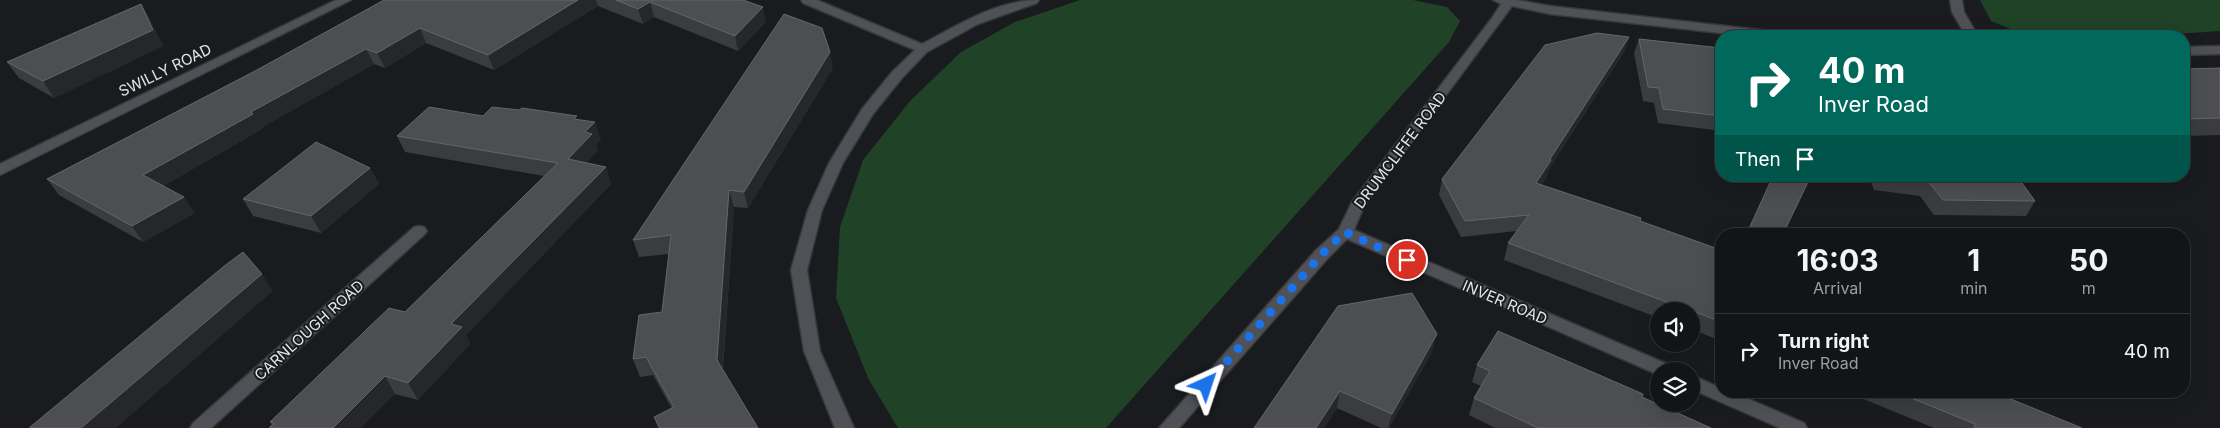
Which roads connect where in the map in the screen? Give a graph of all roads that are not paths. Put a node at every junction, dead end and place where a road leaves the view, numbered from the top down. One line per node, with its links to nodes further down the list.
1 (345, 0): 11 (street, SWILLY ROAD)
2 (807, 0): 8 (street)
3 (1033, 0): 8 (street)
4 (1956, 0): 7 (street)
5 (1505, 1): 6 (street); 13 (street, DRUMCLIFFE ROAD)
6 (1725, 30)
7 (1968, 30)
8 (923, 49): 19 (street)
9 (2220, 50): 10 (street)
10 (2190, 51)
11 (0, 170)
12 (419, 231): 18 (street, CARNLOUGH ROAD)
13 (1345, 232): 14 (street, INVER ROAD); 20 (street, DRUMCLIFFE ROAD)
14 (1650, 364)
15 (1700, 386): 16 (street)
16 (1715, 392)
17 (1728, 398): 21 (street)
18 (199, 428)
19 (845, 428)
20 (1168, 428)
21 (1798, 428)

